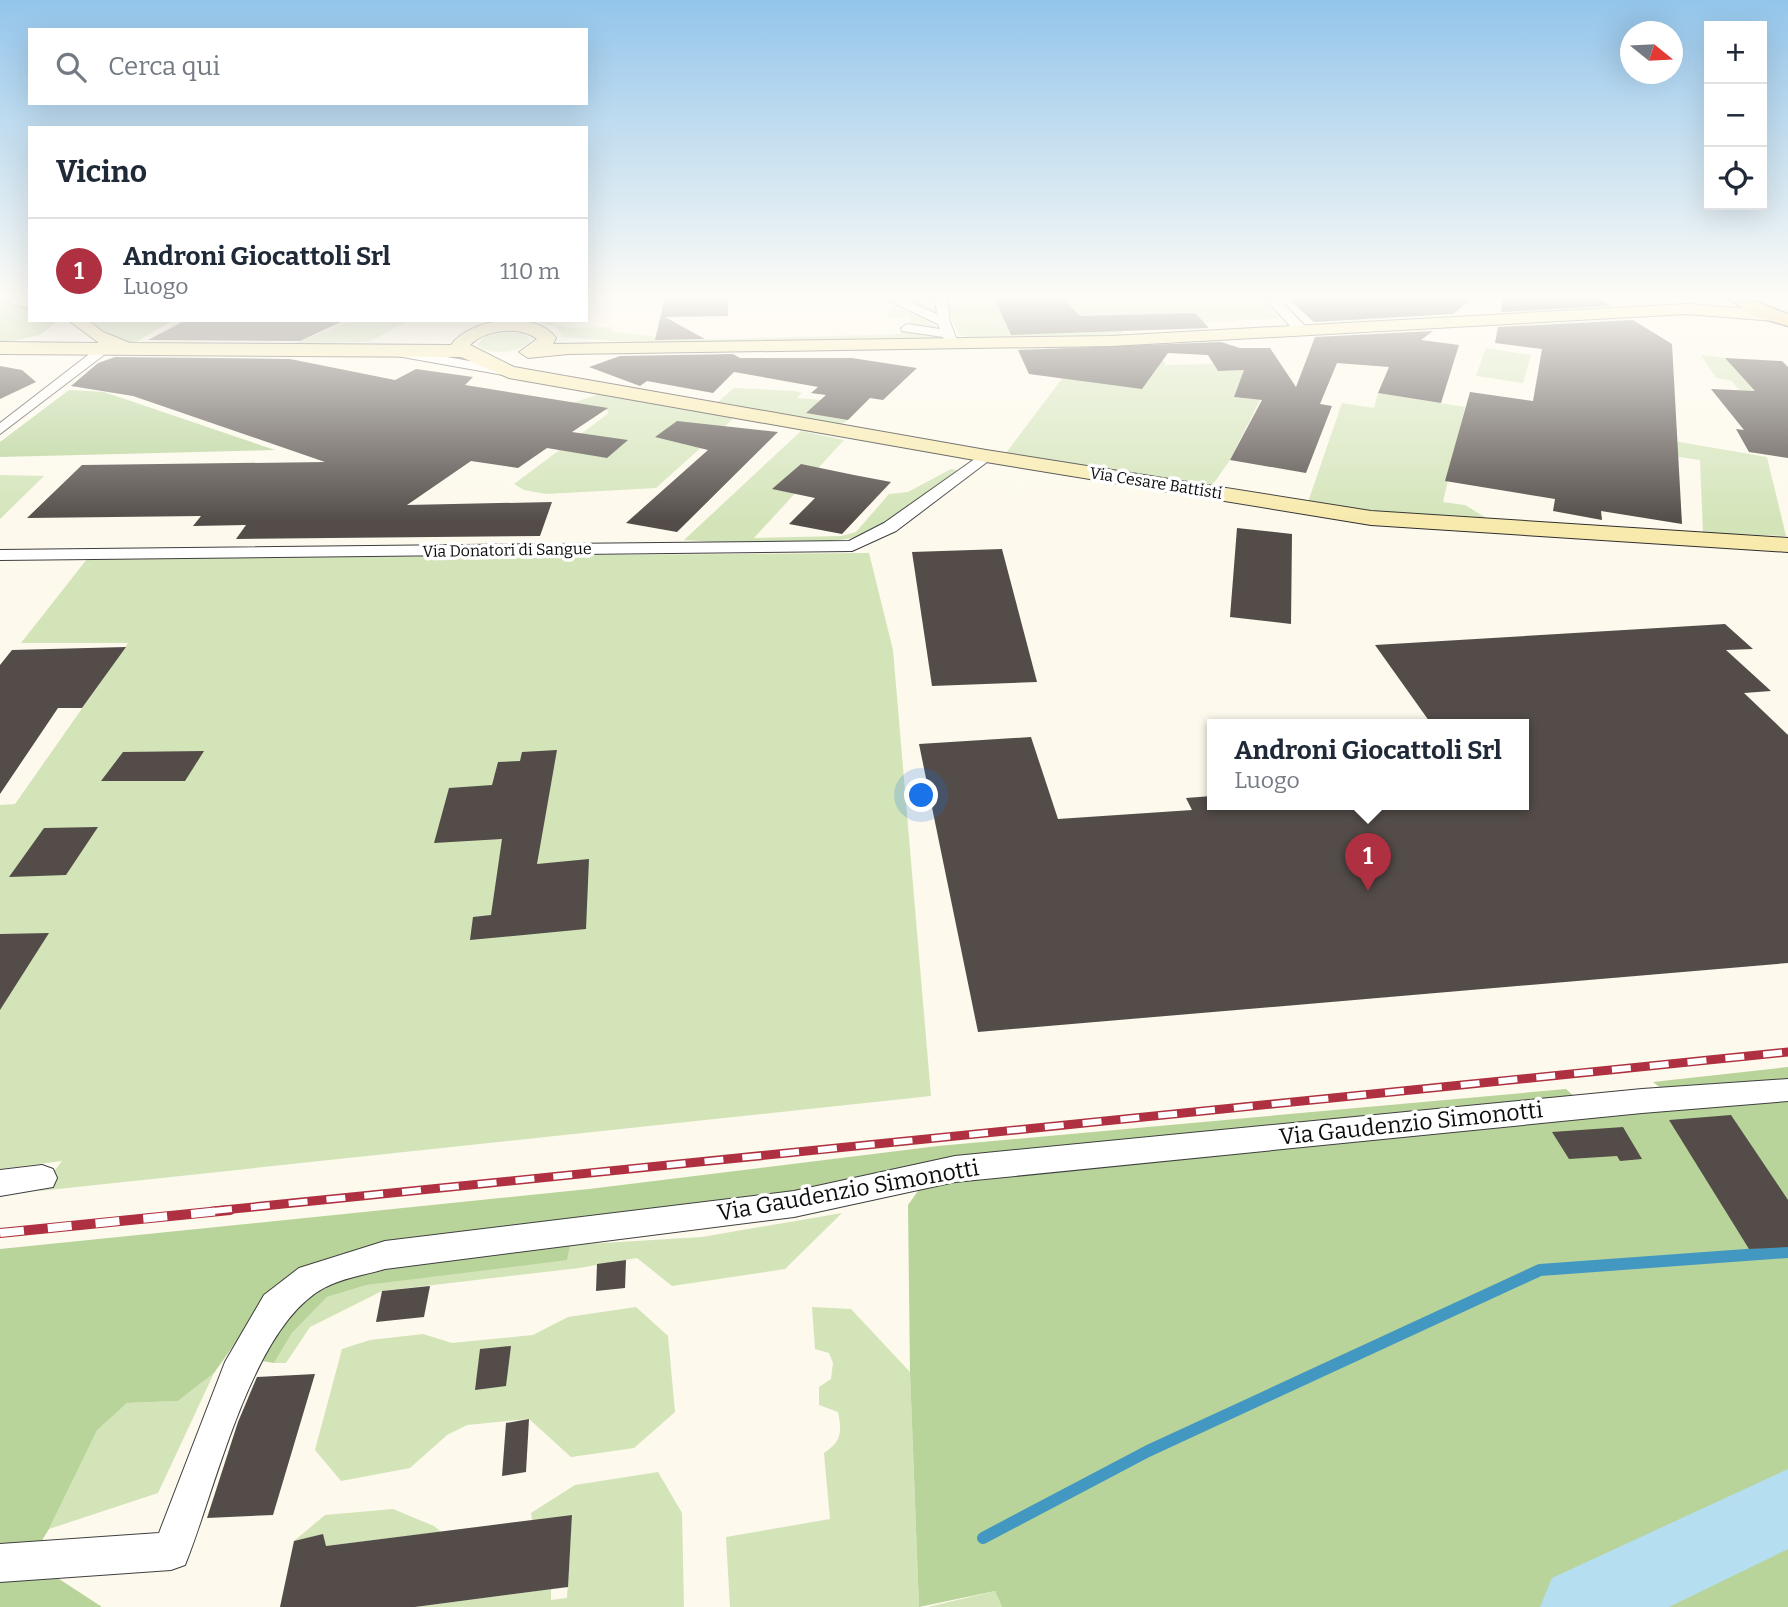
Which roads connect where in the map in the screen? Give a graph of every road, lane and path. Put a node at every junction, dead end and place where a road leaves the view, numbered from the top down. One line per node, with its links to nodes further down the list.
1 (59, 372): 6 (street)
2 (73, 372): 6 (street)
3 (508, 372): 5 (street, Via Cesare Battisti)
4 (515, 372): 5 (main road, Via Cesare Battisti)
5 (519, 374): 8 (main road, Via Cesare Battisti)
6 (54, 386): 7 (street)
7 (0, 430)
8 (986, 456): 9 (main road, Via Cesare Battisti); 10 (street, Via Donatori di Sangue)
9 (1788, 545)
10 (0, 555)
11 (1788, 1090): 14 (street, Via Gaudenzio Simonotti)
12 (42, 1178): 13 (street)
13 (0, 1183)
14 (0, 1563)

